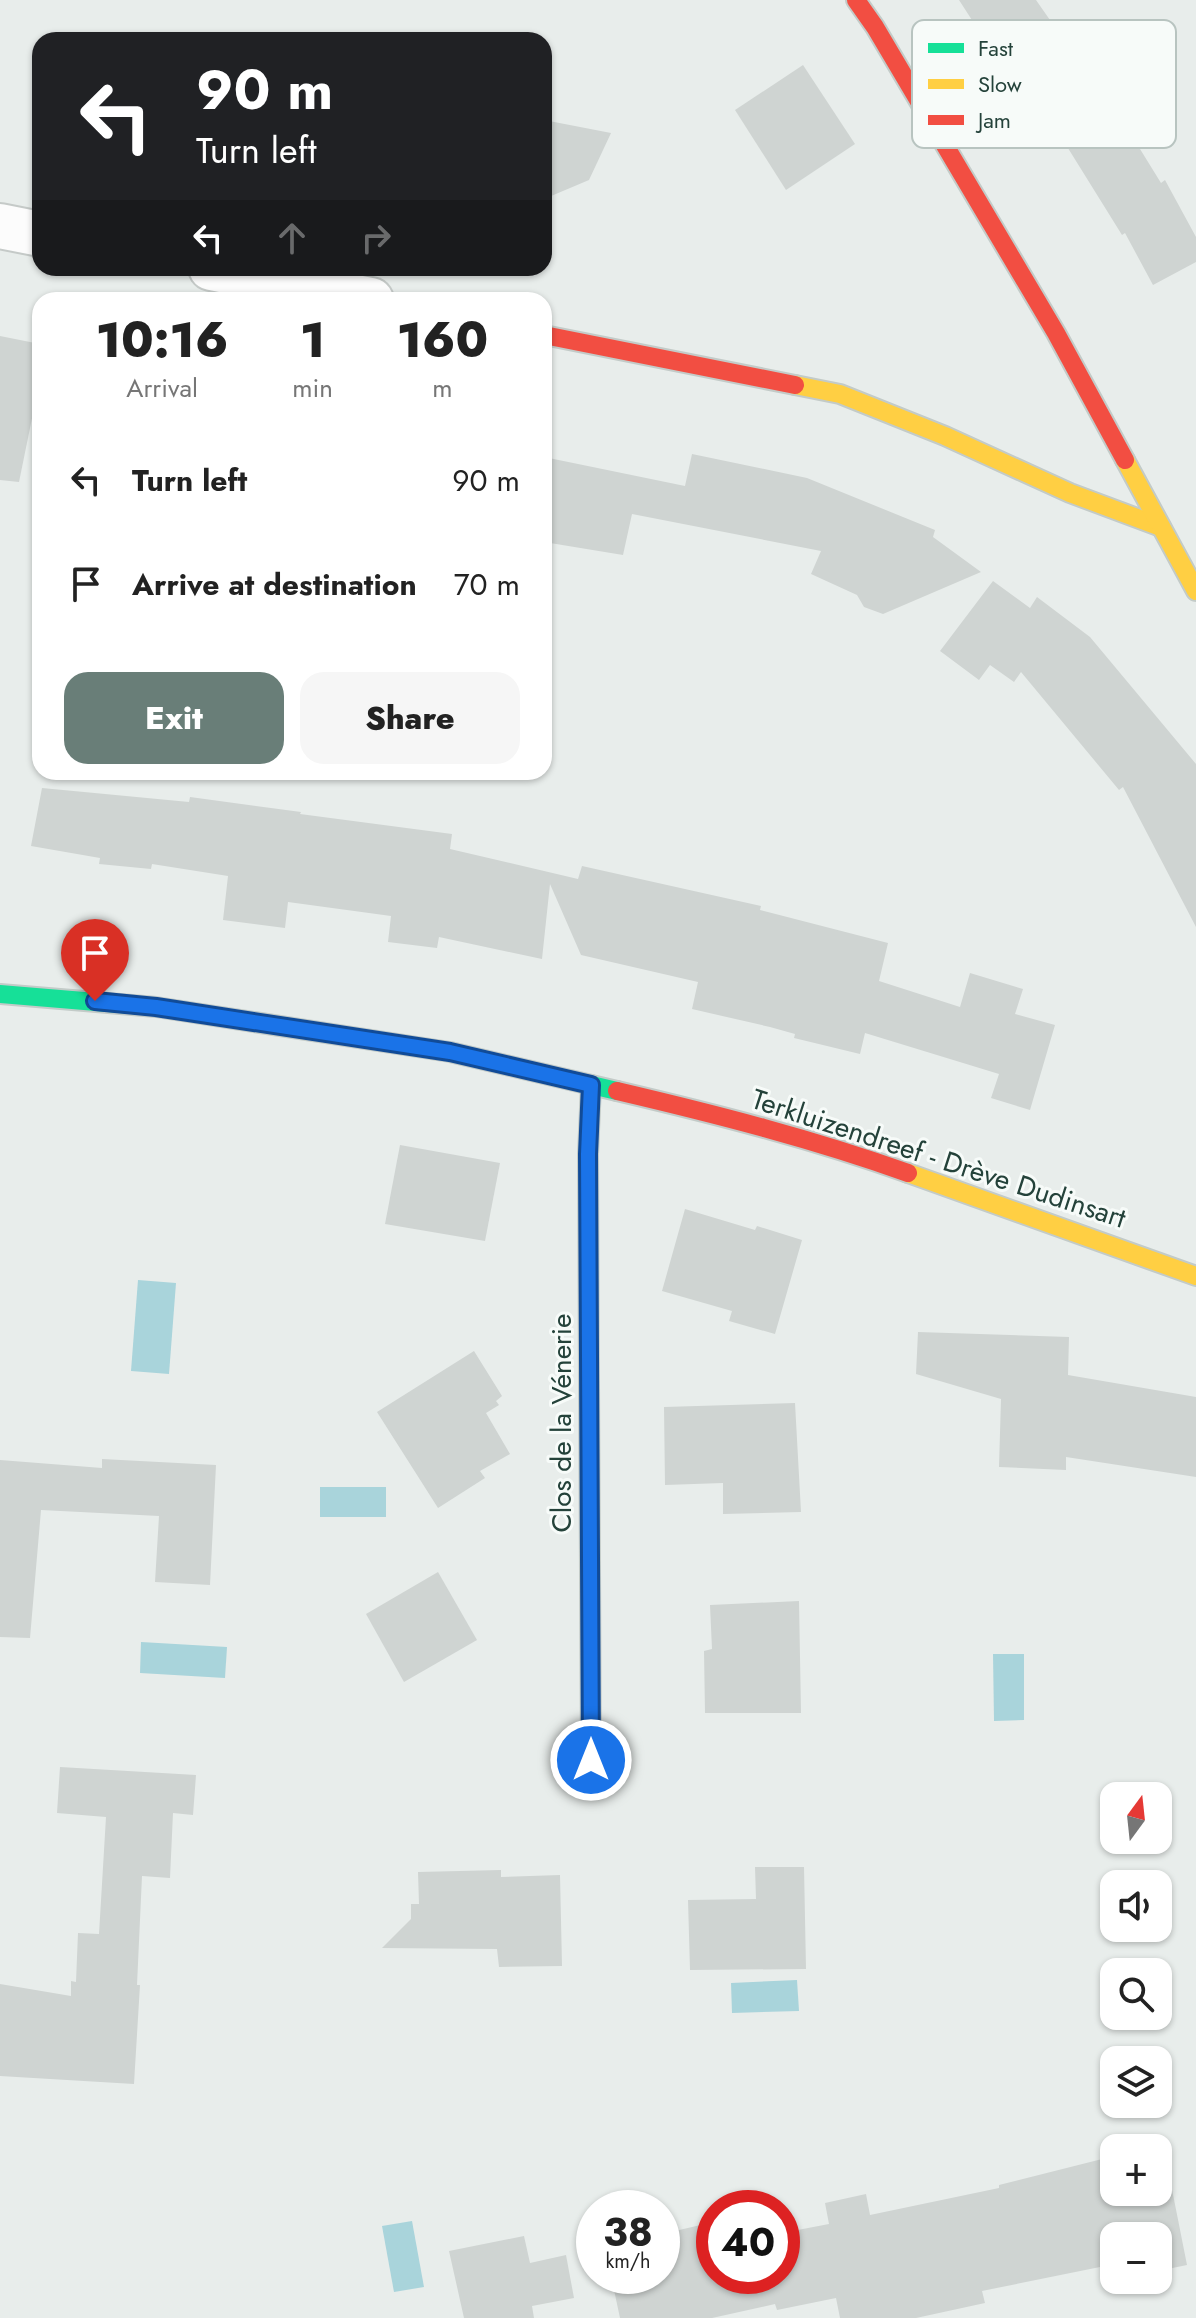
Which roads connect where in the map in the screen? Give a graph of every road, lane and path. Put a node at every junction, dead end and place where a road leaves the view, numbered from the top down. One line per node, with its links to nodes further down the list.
1 (856, 0): 2 (street)
2 (912, 90)
3 (947, 148): 9 (street)
4 (0, 226): 5 (street)
5 (32, 232)
6 (251, 276): 7 (street)
7 (331, 292)
8 (552, 337): 9 (street)
9 (1161, 527): 10 (street)
10 (1196, 591)
11 (0, 994): 12 (street, Terkluizendreef - Drève Dudinsart)
12 (591, 1085): 13 (street, Terkluizendreef - Drève Dudinsart); 14 (street, Clos de la Vénerie)
13 (1196, 1276)
14 (591, 1760)

